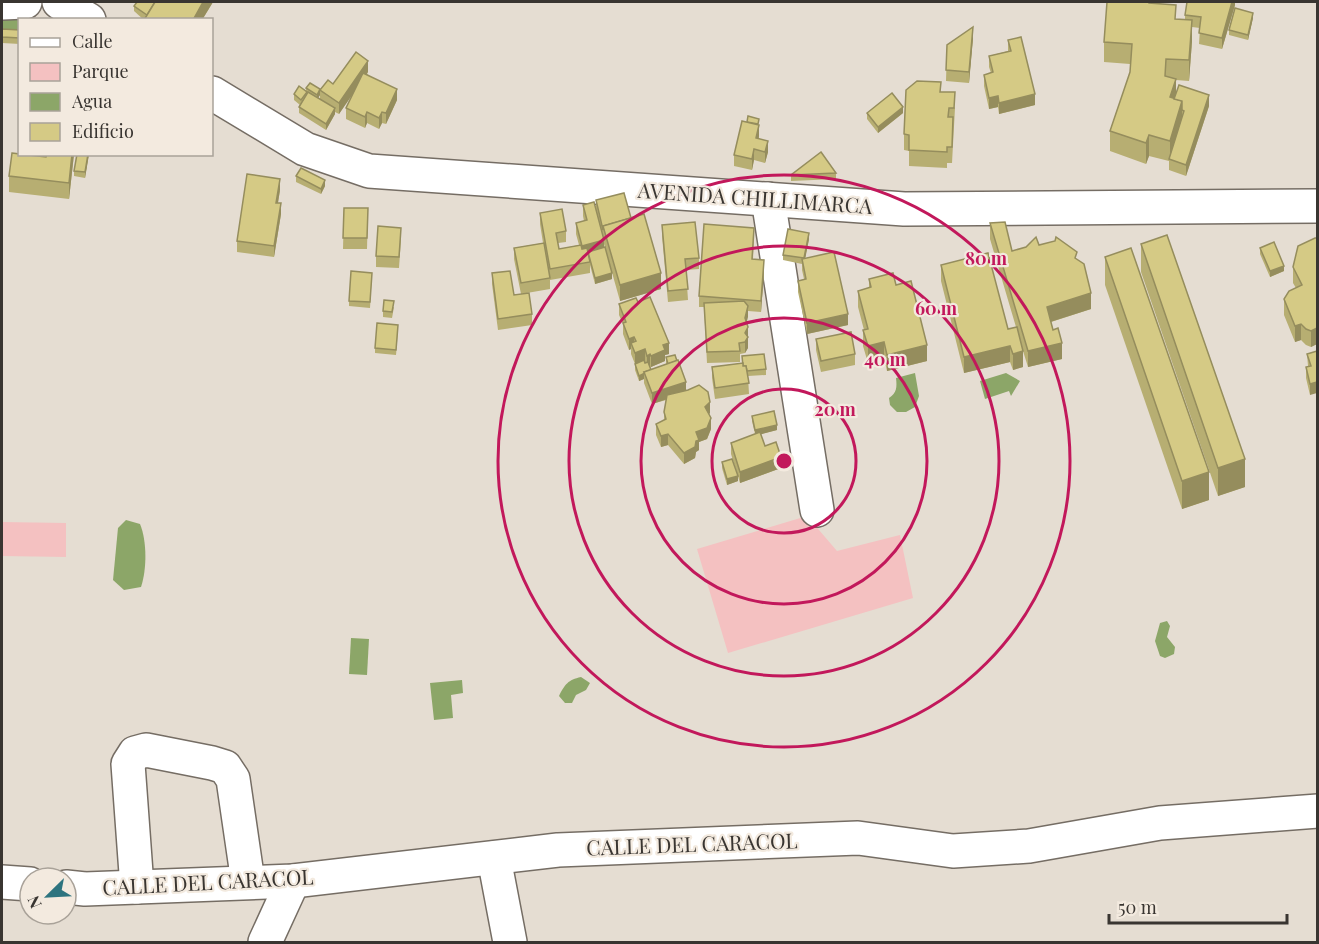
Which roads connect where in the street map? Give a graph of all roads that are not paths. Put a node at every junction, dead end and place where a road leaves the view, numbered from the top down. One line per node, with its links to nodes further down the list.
1 (25, 2): 3 (street)
2 (59, 2): 4 (street)
3 (2, 3)
4 (86, 18)
5 (213, 94): 6 (street, AVENIDA CHILLIMARCA)
6 (768, 199): 7 (street, AVENIDA CHILLIMARCA); 8 (street)
7 (1317, 206)
8 (818, 510)
9 (1317, 812): 10 (street, CALLE DEL CARACOL)
10 (494, 858): 11 (street, CALLE DEL CARACOL); 18 (street)
11 (293, 881): 13 (street, CALLE DEL CARACOL); 17 (street)
12 (2, 882): 14 (street)
13 (248, 882): 15 (street, CALLE DEL CARACOL); 15 (street)
14 (18, 883)
15 (137, 887): 16 (street, CALLE DEL CARACOL)
16 (78, 888)
17 (265, 942)
18 (510, 942)

